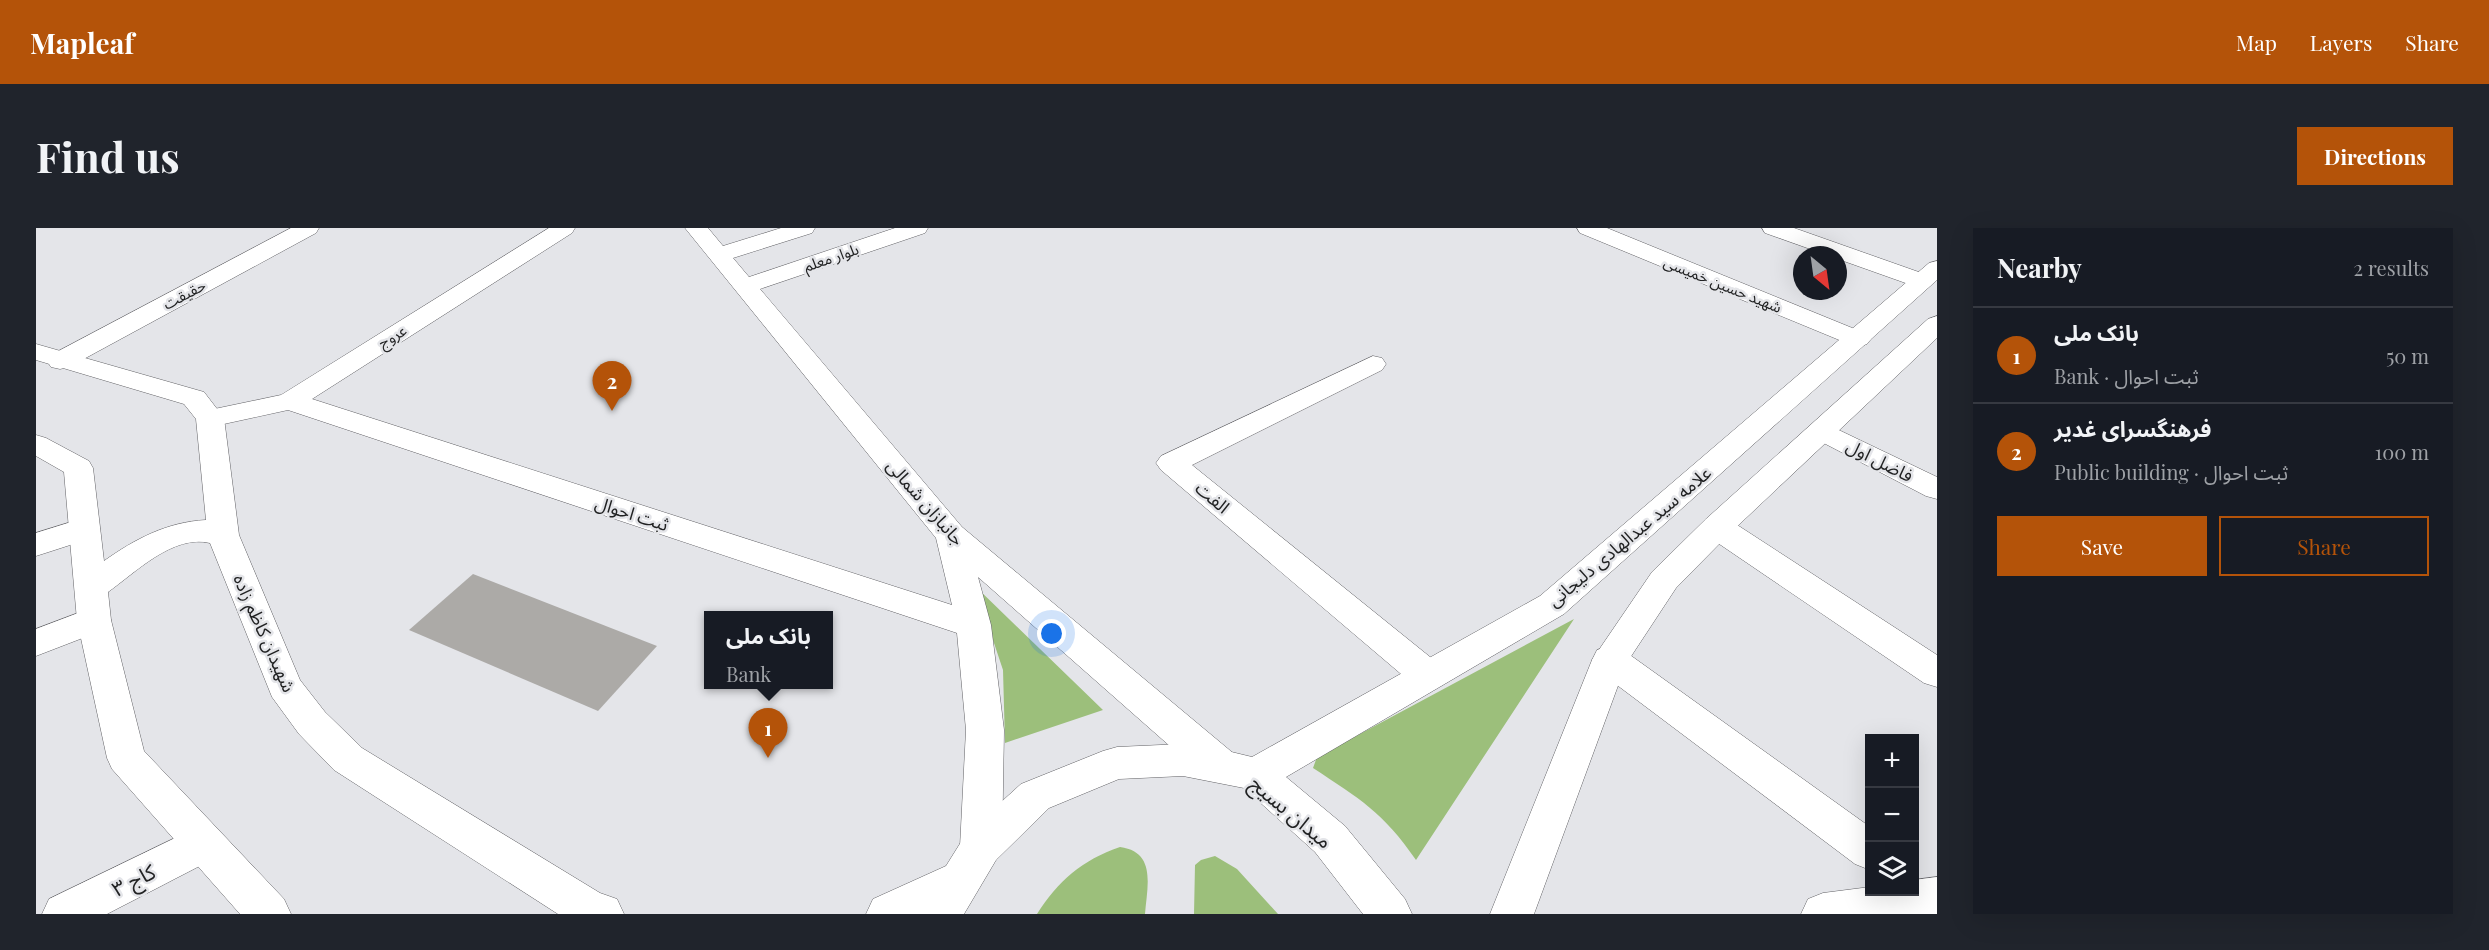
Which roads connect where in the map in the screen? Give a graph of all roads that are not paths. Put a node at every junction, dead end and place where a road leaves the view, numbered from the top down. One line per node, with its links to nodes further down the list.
1 (308, 228): 14 (street, حقیقت)
2 (564, 228): 16 (street, عروج)
3 (696, 228): 8 (street, جانبازان شمالی)
4 (804, 228): 8 (street)
5 (917, 228): 10 (street, بلوار معلم)
6 (1588, 228): 12 (street, شهید حسین خمیسی)
7 (1773, 228): 9 (street)
8 (719, 255): 10 (street, جانبازان شمالی)
9 (1932, 278): 12 (street, علامه سید عبدالهادی دلیجانی)
10 (745, 286): 24 (street, جانبازان شمالی)
11 (1935, 329): 13 (street)
12 (1858, 339): 13 (street, شهید حسین خمیسی); 31 (street, علامه سید عبدالهادی دلیجانی)
13 (1905, 352): 18 (street)
14 (48, 356): 17 (street)
15 (1373, 364): 31 (street, الفت)
16 (290, 401): 17 (street, عروج); 27 (street, ثبت احوال)
17 (210, 418): 23 (street, شهیدان کاظم زاده)
18 (1822, 430): 20 (street, فاضل اول); 21 (street)
19 (36, 444): 22 (street)
20 (1937, 489)
21 (1717, 527): 29 (street); 30 (street)
22 (84, 529): 25 (street); 26 (street)
23 (224, 535): 26 (street); 39 (street, شهیدان کاظم زاده)
24 (951, 535): 27 (street); 32 (street, جانبازان شمالی)
25 (36, 545)
26 (91, 604): 28 (street); 33 (street)
27 (974, 625): 35 (street)
28 (36, 643)
29 (1611, 660): 34 (street); 42 (street)
30 (1937, 673)
31 (1427, 675): 32 (street, علامه سید عبدالهادی دلیجانی)
32 (1237, 770): 35 (street); 41 (street, میدان بسیج)
33 (202, 844): 37 (street, کاج ۳); 38 (street)
34 (1865, 848)
35 (961, 880): 40 (street)
36 (1930, 895): 43 (street)
37 (68, 913)
38 (269, 914)
39 (602, 914)
40 (888, 914)
41 (1390, 914)
42 (1512, 914)
43 (1823, 914)

